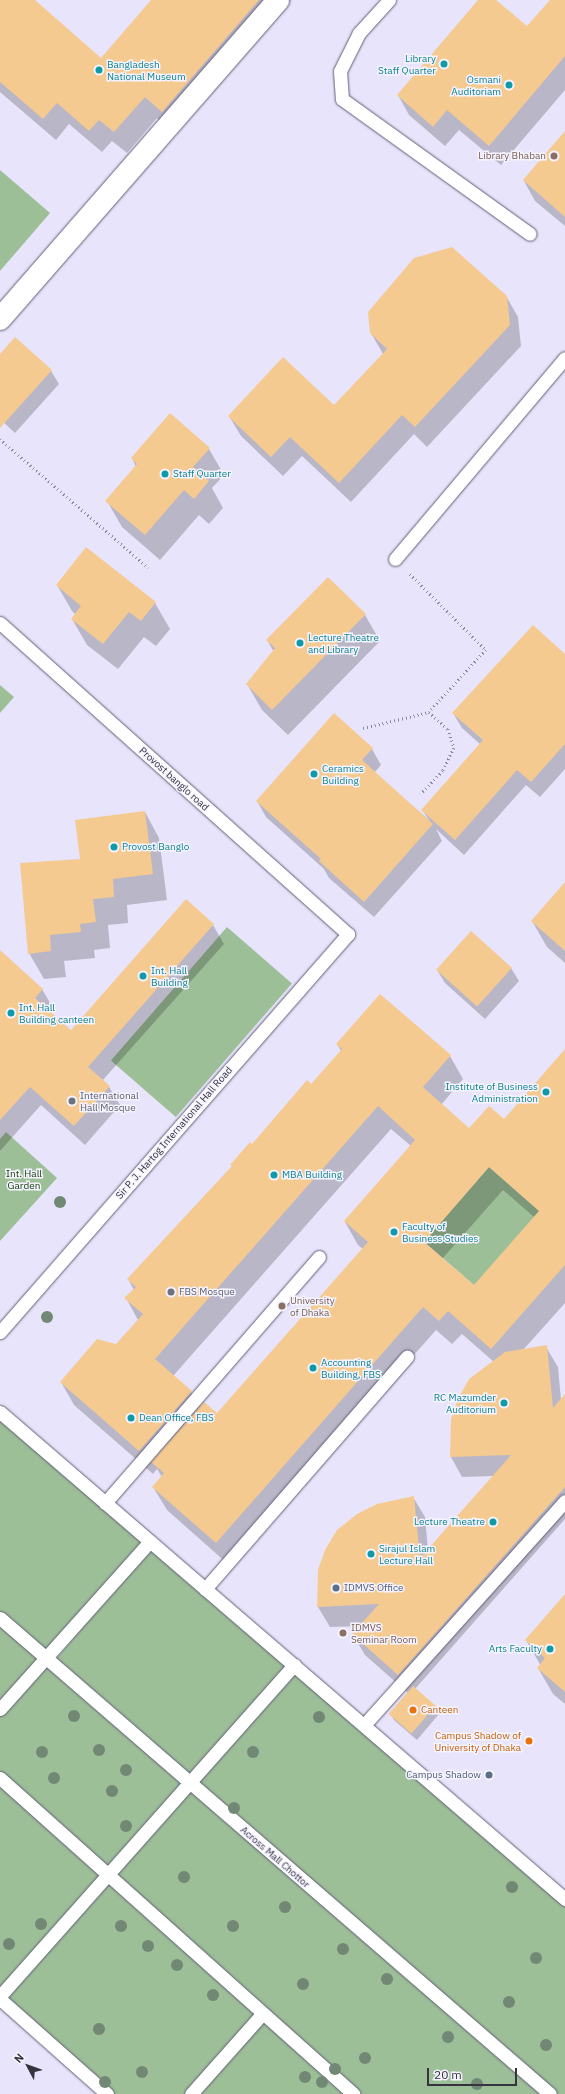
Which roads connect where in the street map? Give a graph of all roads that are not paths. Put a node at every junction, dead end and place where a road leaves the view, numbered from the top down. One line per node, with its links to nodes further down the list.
1 (278, 0): 4 (street)
2 (389, 0): 3 (lane)
3 (530, 234)
4 (0, 319)
5 (565, 358): 6 (lane)
6 (395, 560)
7 (0, 623): 8 (lane, Provost banglo road)
8 (348, 934): 10 (lane, Sir P. J. Hartog International Hall Road)
9 (319, 1257): 14 (lane)
10 (0, 1332)
11 (407, 1358): 16 (lane)
12 (0, 1412): 14 (lane)
13 (565, 1501): 21 (lane)
14 (105, 1503): 15 (lane)
15 (150, 1541): 16 (lane); 18 (lane)
16 (205, 1589): 19 (lane)
17 (0, 1618): 18 (lane, Across Mall Chottor)
18 (46, 1658): 20 (lane); 23 (lane, Across Mall Chottor)
19 (294, 1665): 21 (lane); 23 (lane)
20 (0, 1709)
21 (364, 1725): 25 (lane)
22 (0, 1778): 24 (lane)
23 (189, 1783): 24 (lane); 32 (lane, Across Mall Chottor)
24 (107, 1874): 26 (lane); 28 (lane)
25 (565, 1899)
26 (0, 1996)
27 (0, 1999): 29 (lane)
28 (262, 2014): 30 (lane); 31 (lane)
29 (106, 2094)
30 (191, 2094)
31 (353, 2094)
32 (550, 2094)

